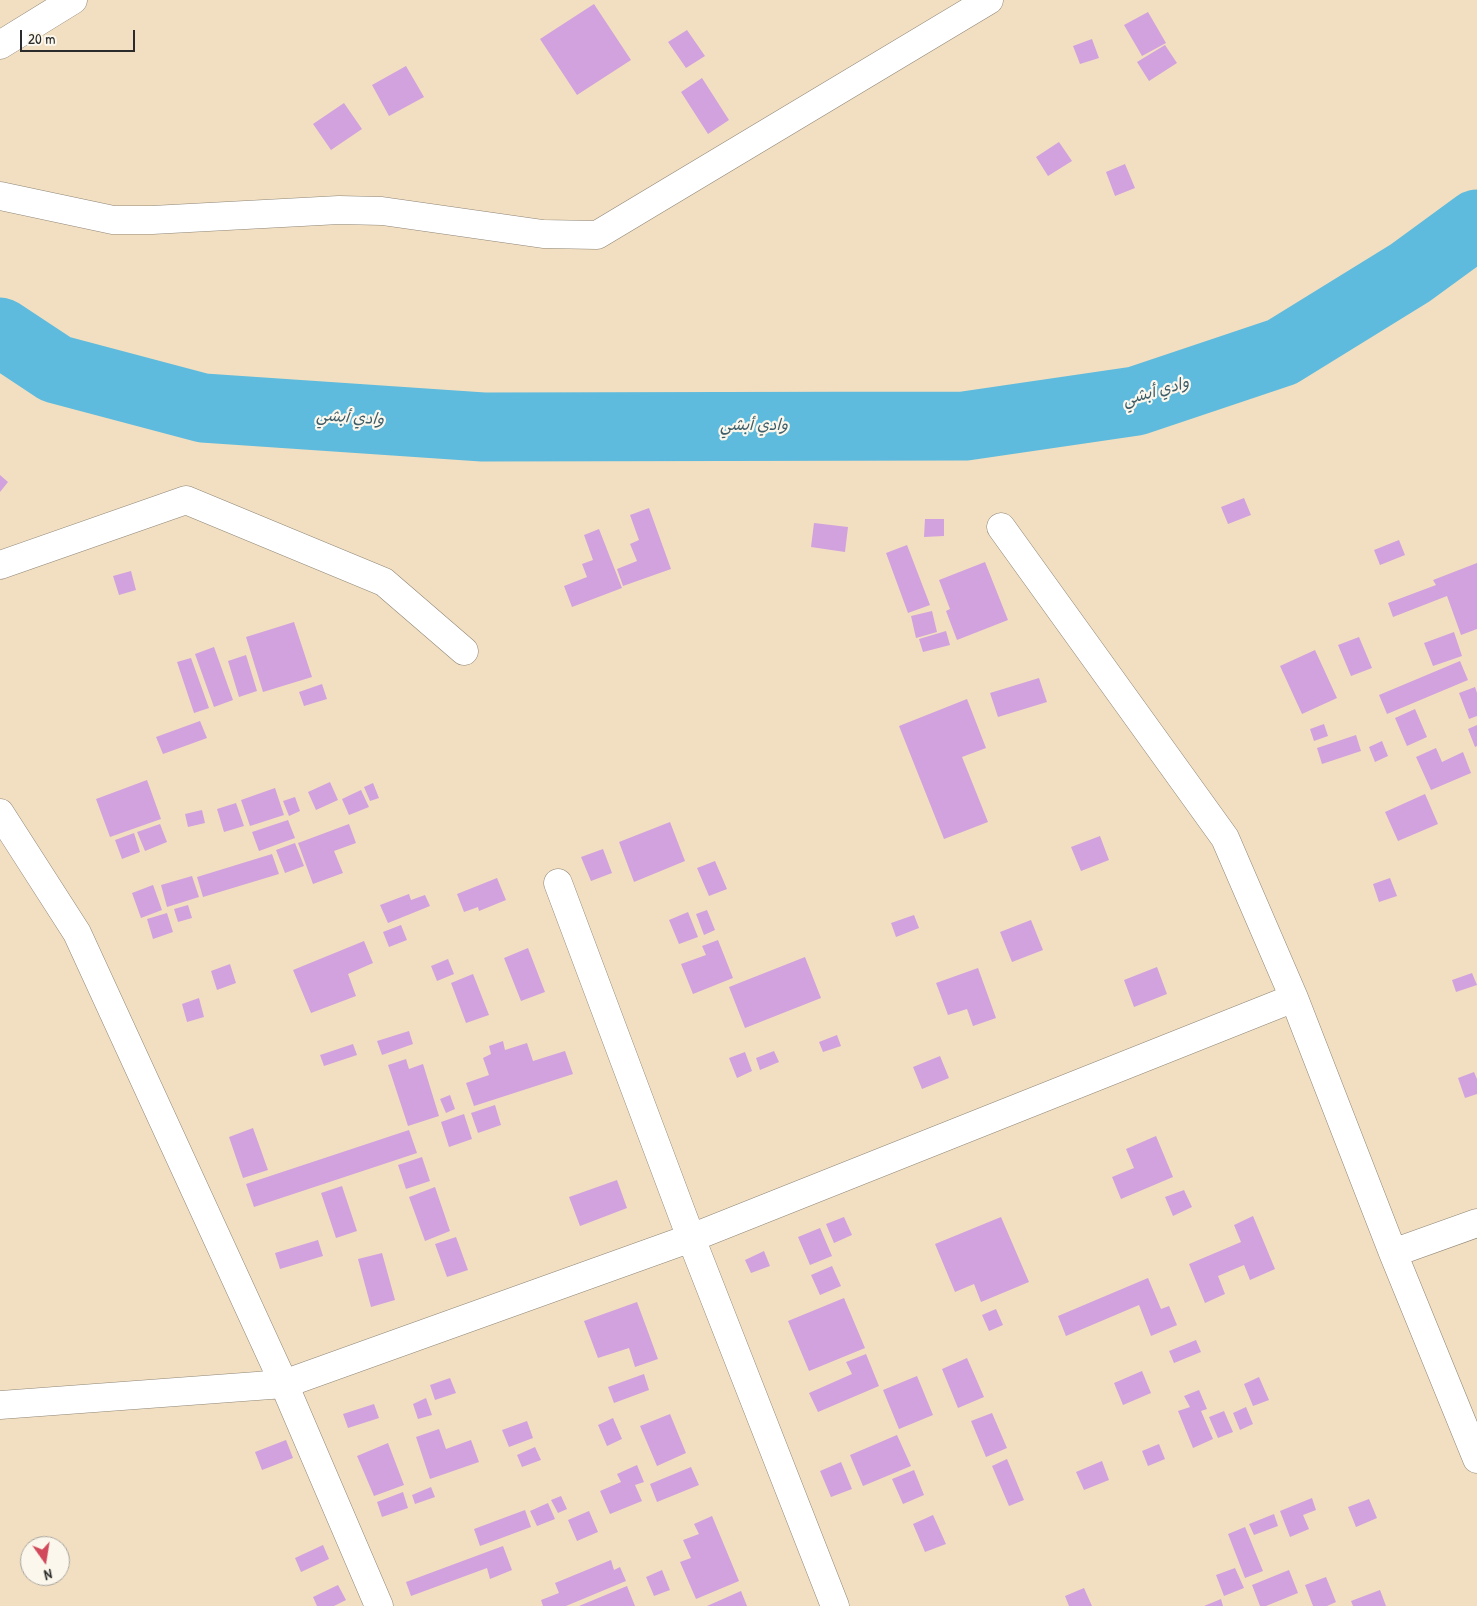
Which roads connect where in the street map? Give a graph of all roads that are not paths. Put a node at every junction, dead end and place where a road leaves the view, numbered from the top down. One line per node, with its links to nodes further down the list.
1 (73, 0): 3 (street)
2 (989, 0): 4 (street)
3 (0, 45)
4 (0, 196)
5 (1001, 527): 10 (street)
6 (0, 565): 7 (street)
7 (464, 651)
8 (0, 813): 14 (street)
9 (558, 883): 12 (street)
10 (1294, 998): 12 (street); 13 (street)
11 (1477, 1223): 13 (street)
12 (691, 1238): 14 (street); 18 (street)
13 (1392, 1253): 16 (street)
14 (284, 1384): 15 (street); 17 (street)
15 (0, 1405)
16 (1477, 1459)
17 (379, 1606)
18 (835, 1606)

